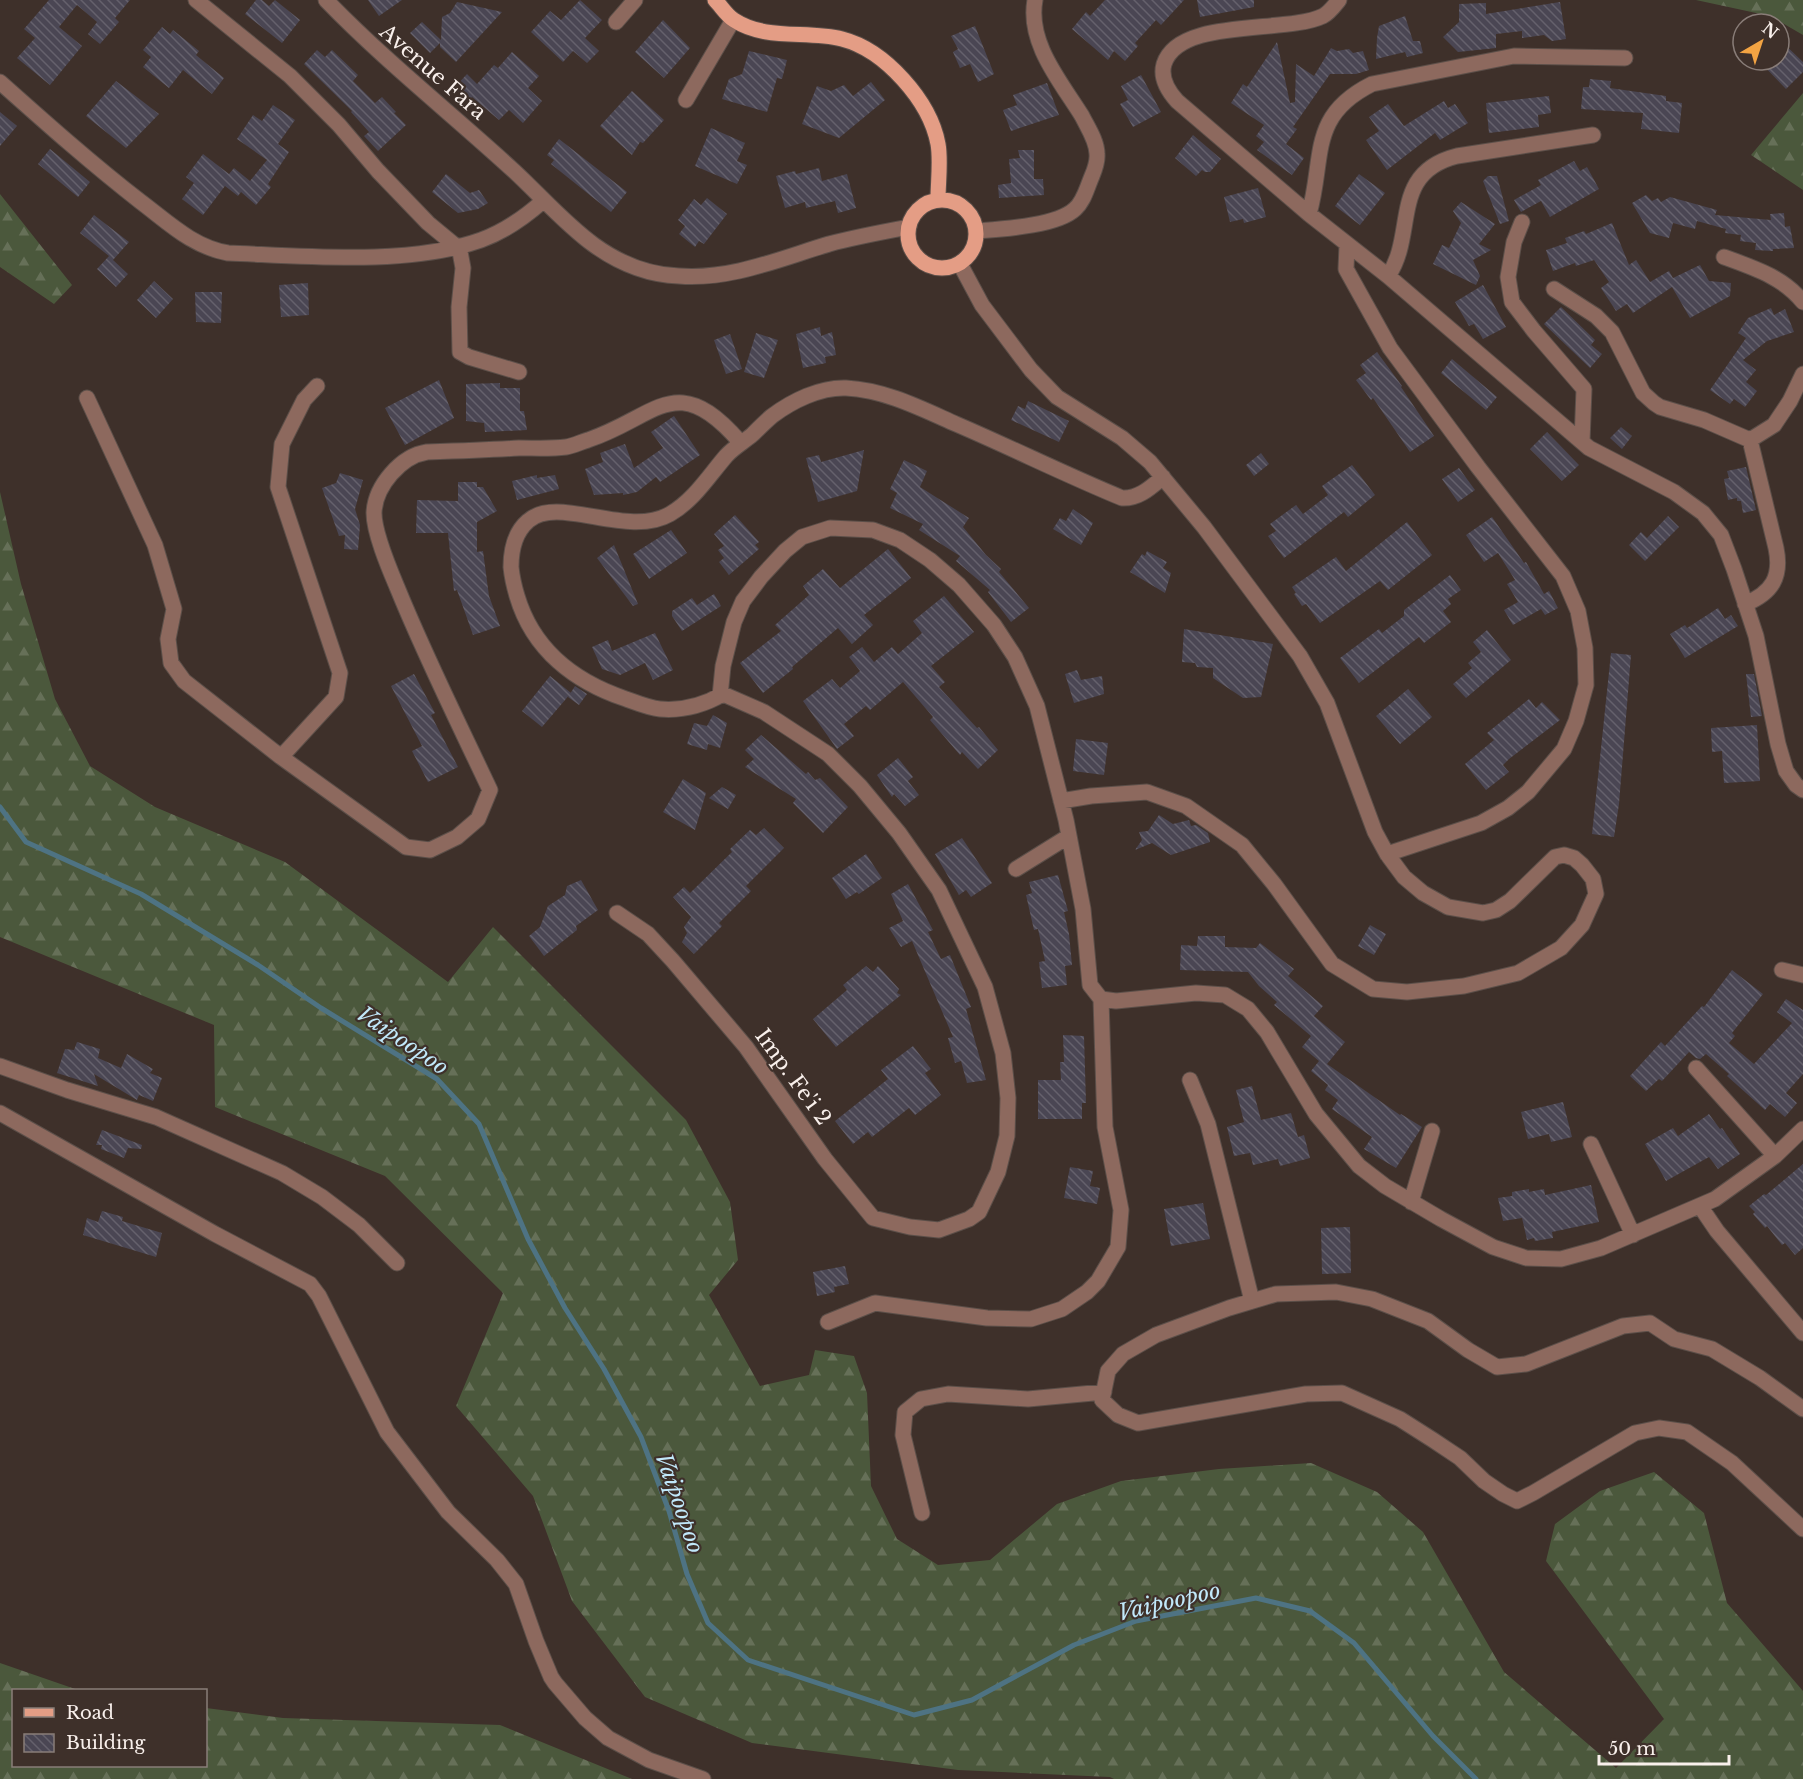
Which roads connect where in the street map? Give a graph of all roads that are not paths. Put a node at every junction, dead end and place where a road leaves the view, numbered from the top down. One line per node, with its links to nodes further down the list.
1 (196, 0): 20 (street)
2 (326, 0): 14 (street, Avenue Fara)
3 (635, 0): 8 (street)
4 (715, 0): 7 (main road)
5 (1035, 0): 18 (street)
6 (1339, 0): 15 (street)
7 (733, 20): 11 (street); 13 (main road)
8 (616, 22)
9 (1625, 58): 15 (street)
10 (0, 82): 20 (street)
11 (687, 100)
12 (1593, 135): 23 (street)
13 (938, 199): 17 (main road); 18 (main road)
14 (543, 201): 17 (street, Avenue Fara); 20 (street)
15 (1309, 214): 19 (street)
16 (1522, 222): 32 (street)
17 (909, 227): 22 (main road)
18 (977, 231): 22 (main road)
19 (1347, 245): 23 (street); 40 (street)
20 (458, 247): 26 (street)
21 (1724, 257): 25 (street)
22 (960, 264): 33 (street)
23 (1388, 276): 32 (street)
24 (1554, 289): 30 (street)
25 (1803, 302)
26 (519, 372)
27 (1803, 374): 30 (street)
28 (317, 386): 36 (street)
29 (87, 398): 36 (street)
30 (1750, 440): 34 (street)
31 (740, 442): 33 (street); 35 (street); 36 (street)
32 (1582, 442): 34 (street)
33 (1163, 477): 40 (street)
34 (1745, 604): 37 (street)
35 (720, 696): 38 (street); 42 (street, Imp. Fe'i 2)
36 (282, 757)
37 (1803, 790)
38 (1061, 801): 39 (street); 40 (street)
39 (1069, 836): 41 (street); 45 (street)
40 (1387, 854)
41 (1016, 869)
42 (617, 913)
43 (1782, 970): 44 (street)
44 (1803, 975)
45 (1101, 999): 54 (street); 59 (street)
46 (0, 1066): 57 (street)
47 (1696, 1068): 53 (street)
48 (1190, 1080): 58 (street)
49 (0, 1113): 65 (street)
50 (1803, 1129): 53 (street)
51 (1432, 1131): 54 (street)
52 (1591, 1144): 56 (street)
53 (1775, 1156): 55 (street)
54 (1411, 1202): 56 (street)
55 (1700, 1206): 56 (street); 60 (street)
56 (1633, 1235)
57 (397, 1263)
58 (1252, 1301): 61 (street); 62 (street)
59 (828, 1322)
60 (1803, 1333)
61 (1104, 1392): 63 (street); 64 (street)
62 (1803, 1409)
63 (922, 1513)
64 (1803, 1529)
65 (703, 1779)

